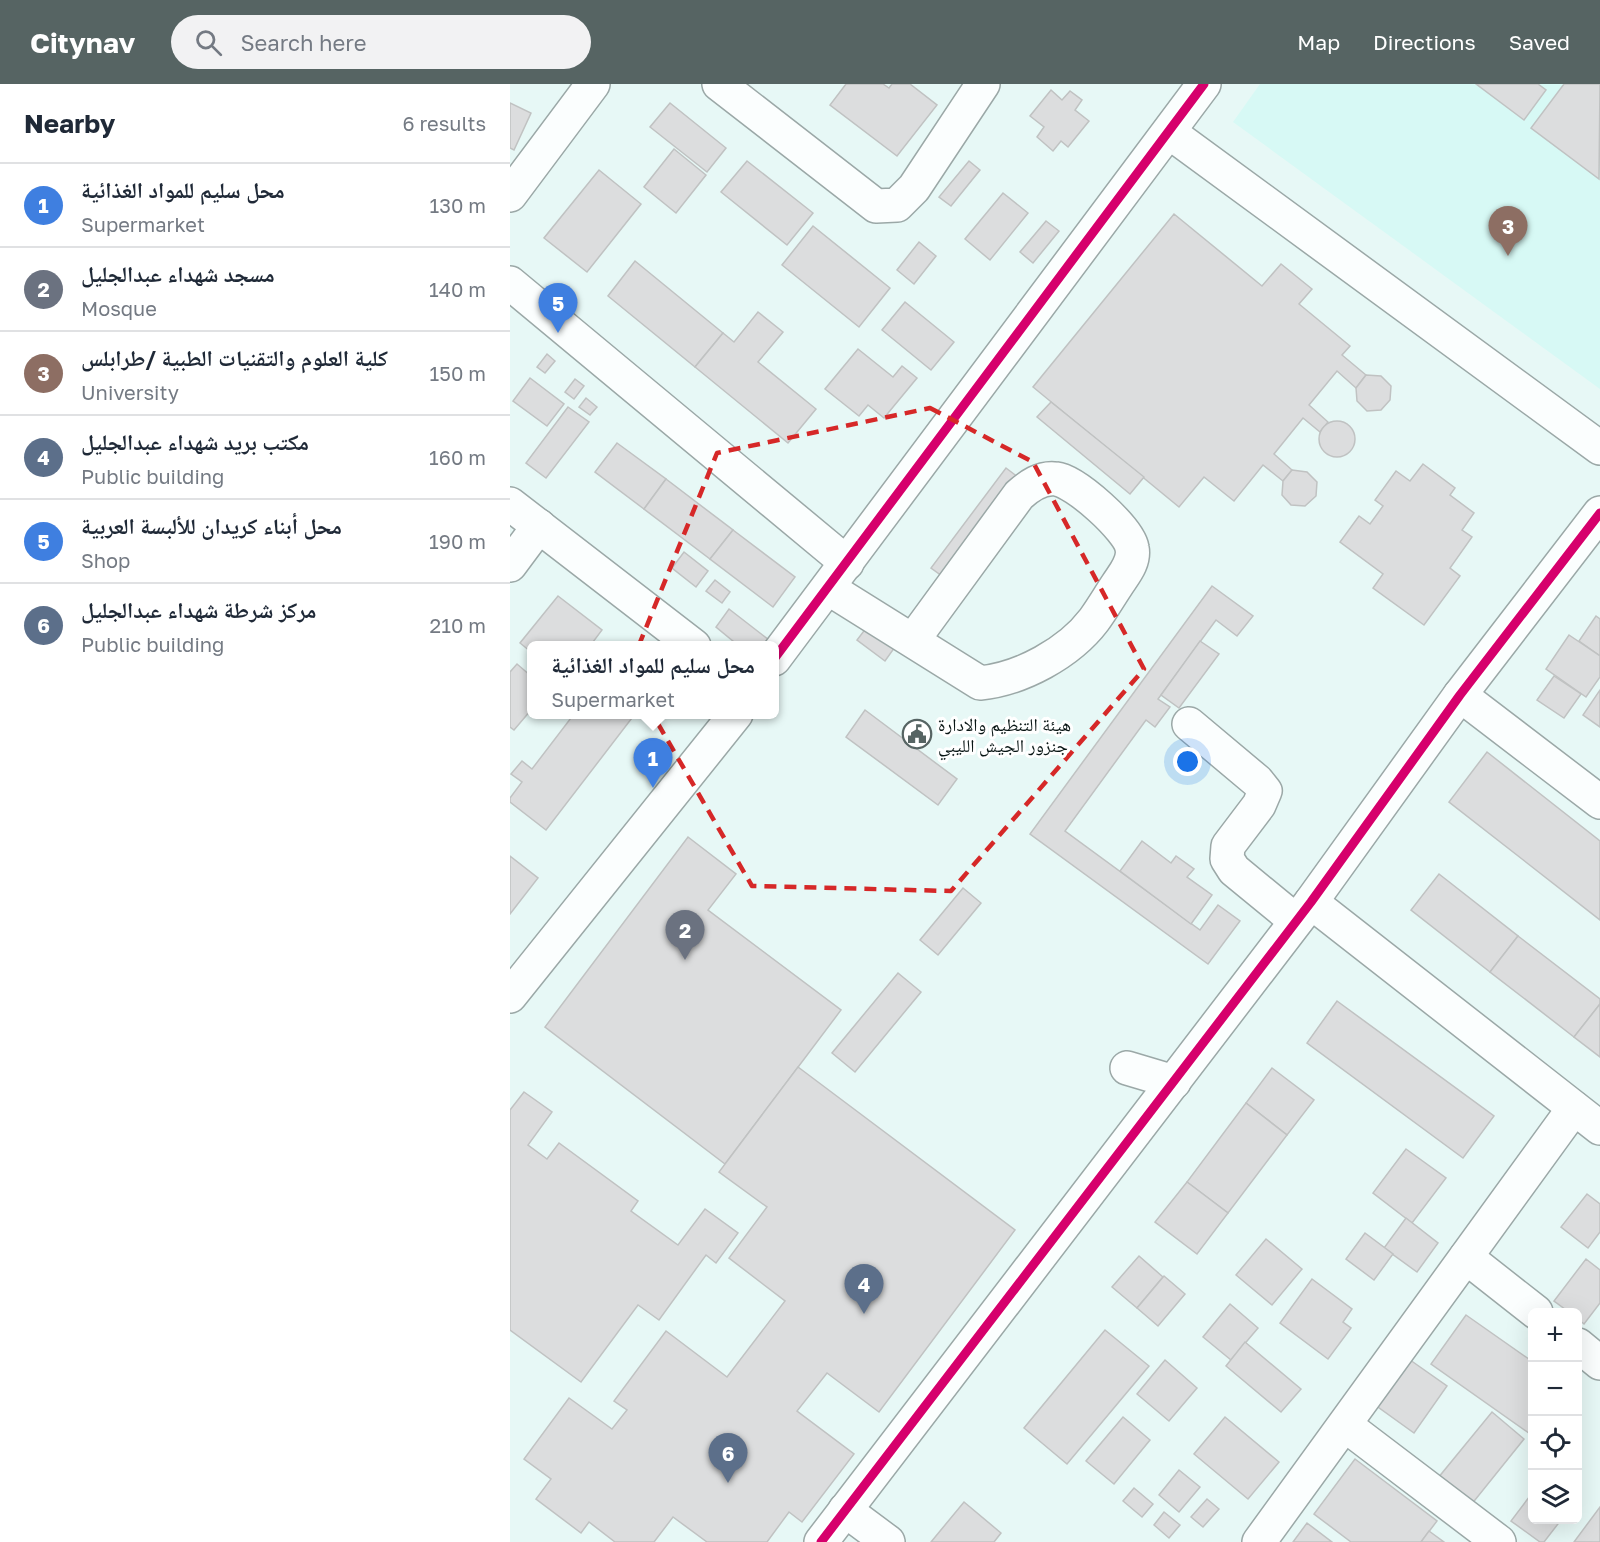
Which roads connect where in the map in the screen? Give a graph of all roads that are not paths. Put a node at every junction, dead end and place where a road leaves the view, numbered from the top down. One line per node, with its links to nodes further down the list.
1 (593, 84): 6 (street)
2 (719, 84): 3 (street)
3 (983, 84)
4 (1204, 84): 5 (street)
5 (1169, 132): 8 (street); 13 (street)
6 (510, 195)
7 (510, 283): 13 (street)
8 (1600, 448)
9 (510, 504): 11 (street)
10 (1598, 521): 17 (street)
11 (539, 526): 12 (street); 15 (street)
12 (510, 564)
13 (837, 575): 14 (street); 16 (street)
14 (913, 640): 14 (street)
15 (689, 641)
16 (779, 652)
17 (1460, 695): 20 (street); 21 (street)
18 (732, 719): 22 (street)
19 (1189, 724): 21 (street)
20 (1600, 802)
21 (1304, 912): 24 (street); 25 (street)
22 (510, 996)
23 (1127, 1068): 24 (street)
24 (1173, 1082): 32 (street)
25 (1574, 1108): 26 (street); 27 (street)
26 (1600, 1128)
27 (1466, 1257): 28 (street); 31 (street)
28 (1531, 1308)
29 (1582, 1348): 30 (street)
30 (1600, 1363)
31 (1345, 1425): 35 (street); 36 (street)
32 (845, 1510): 33 (street); 34 (street)
33 (821, 1542)
34 (888, 1542)
35 (1259, 1542)
36 (1499, 1542)

